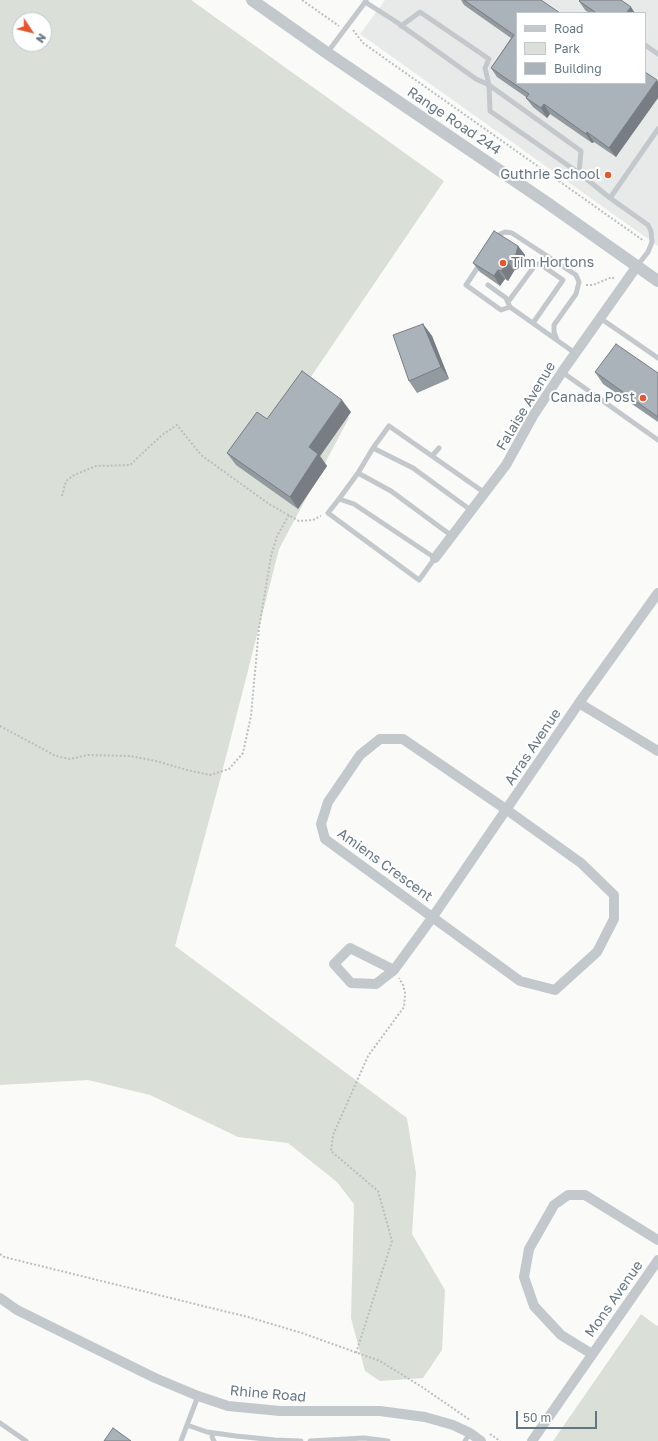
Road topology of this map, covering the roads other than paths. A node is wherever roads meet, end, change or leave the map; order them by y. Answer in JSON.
{"nodes":[{"id":1,"x":252,"y":0,"type":"edge"},
{"id":2,"x":366,"y":1,"type":"edge"},
{"id":3,"x":402,"y":26,"type":"junction"},
{"id":4,"x":646,"y":46,"type":"edge"},
{"id":5,"x":327,"y":53,"type":"junction"},
{"id":6,"x":658,"y":54,"type":"edge"},
{"id":7,"x":489,"y":85,"type":"junction"},
{"id":8,"x":658,"y":128,"type":"edge"},
{"id":9,"x":579,"y":173,"type":"junction"},
{"id":10,"x":610,"y":198,"type":"junction"},
{"id":11,"x":494,"y":242,"type":"edge"},
{"id":12,"x":482,"y":260,"type":"edge"},
{"id":13,"x":637,"y":266,"type":"junction"},
{"id":14,"x":658,"y":281,"type":"edge"},
{"id":15,"x":488,"y":286,"type":"dead end"},
{"id":16,"x":509,"y":305,"type":"junction"},
{"id":17,"x":600,"y":318,"type":"junction"},
{"id":18,"x":533,"y":323,"type":"junction"},
{"id":19,"x":557,"y":340,"type":"junction"},
{"id":20,"x":575,"y":353,"type":"junction"},
{"id":21,"x":658,"y":358,"type":"edge"},
{"id":22,"x":562,"y":372,"type":"junction"},
{"id":23,"x":658,"y":440,"type":"edge"},
{"id":24,"x":373,"y":448,"type":"junction"},
{"id":25,"x":439,"y":448,"type":"dead end"},
{"id":26,"x":432,"y":456,"type":"junction"},
{"id":27,"x":358,"y":473,"type":"junction"},
{"id":28,"x":485,"y":493,"type":"junction"},
{"id":29,"x":339,"y":499,"type":"junction"},
{"id":30,"x":472,"y":511,"type":"junction"},
{"id":31,"x":452,"y":536,"type":"junction"},
{"id":32,"x":436,"y":558,"type":"junction"},
{"id":33,"x":658,"y":593,"type":"edge"},
{"id":34,"x":579,"y":703,"type":"junction"},
{"id":35,"x":658,"y":751,"type":"edge"},
{"id":36,"x":507,"y":810,"type":"junction"},
{"id":37,"x":432,"y":918,"type":"junction"},
{"id":38,"x":394,"y":970,"type":"junction"},
{"id":39,"x":658,"y":1240,"type":"edge"},
{"id":40,"x":658,"y":1260,"type":"edge"},
{"id":41,"x":0,"y":1298,"type":"edge"},
{"id":42,"x":592,"y":1354,"type":"junction"},
{"id":43,"x":198,"y":1396,"type":"junction"},
{"id":44,"x":0,"y":1423,"type":"edge"},
{"id":45,"x":187,"y":1425,"type":"junction"},
{"id":46,"x":213,"y":1433,"type":"junction"},
{"id":47,"x":467,"y":1437,"type":"edge"},
{"id":48,"x":26,"y":1441,"type":"edge"},
{"id":49,"x":181,"y":1441,"type":"edge"},
{"id":50,"x":214,"y":1441,"type":"edge"},
{"id":51,"x":301,"y":1441,"type":"edge"},
{"id":52,"x":310,"y":1441,"type":"edge"},
{"id":53,"x":388,"y":1441,"type":"edge"},
{"id":54,"x":481,"y":1441,"type":"edge"},
{"id":55,"x":532,"y":1441,"type":"edge"}],
"edges":[{"from":1,"to":5,"type":"street","name":"Range Road 244"},
{"from":2,"to":3,"type":"lane"},
{"from":2,"to":5,"type":"lane"},
{"from":3,"to":7,"type":"lane"},
{"from":3,"to":7,"type":"lane"},
{"from":4,"to":6,"type":"lane"},
{"from":5,"to":13,"type":"street","name":"Range Road 244"},
{"from":7,"to":9,"type":"lane"},
{"from":7,"to":9,"type":"lane"},
{"from":8,"to":10,"type":"lane"},
{"from":9,"to":10,"type":"lane"},
{"from":10,"to":13,"type":"lane"},
{"from":11,"to":19,"type":"lane"},
{"from":12,"to":16,"type":"lane"},
{"from":13,"to":14,"type":"street","name":"Range Road 244"},
{"from":13,"to":17,"type":"street","name":"Falaise Avenue"},
{"from":15,"to":16,"type":"lane"},
{"from":16,"to":18,"type":"lane"},
{"from":16,"to":18,"type":"lane"},
{"from":17,"to":20,"type":"street","name":"Falaise Avenue"},
{"from":17,"to":21,"type":"lane"},
{"from":18,"to":19,"type":"lane"},
{"from":19,"to":20,"type":"lane"},
{"from":20,"to":22,"type":"street","name":"Falaise Avenue"},
{"from":22,"to":23,"type":"lane"},
{"from":22,"to":28,"type":"street","name":"Falaise Avenue"},
{"from":24,"to":26,"type":"lane"},
{"from":24,"to":27,"type":"lane"},
{"from":24,"to":30,"type":"lane"},
{"from":25,"to":26,"type":"lane"},
{"from":26,"to":28,"type":"lane"},
{"from":27,"to":29,"type":"lane"},
{"from":27,"to":31,"type":"lane"},
{"from":28,"to":30,"type":"street","name":"Falaise Avenue"},
{"from":29,"to":32,"type":"lane"},
{"from":29,"to":32,"type":"lane"},
{"from":30,"to":31,"type":"street","name":"Falaise Avenue"},
{"from":31,"to":32,"type":"street","name":"Falaise Avenue"},
{"from":33,"to":34,"type":"street","name":"Arras Avenue"},
{"from":34,"to":35,"type":"street"},
{"from":34,"to":36,"type":"street","name":"Arras Avenue"},
{"from":36,"to":37,"type":"street","name":"Arras Avenue"},
{"from":36,"to":37,"type":"street","name":"Amiens Crescent"},
{"from":36,"to":37,"type":"street","name":"Amiens Crescent"},
{"from":37,"to":38,"type":"street","name":"Arras Avenue"},
{"from":38,"to":38,"type":"street","name":"Arras Avenue"},
{"from":39,"to":42,"type":"street"},
{"from":40,"to":42,"type":"street","name":"Mons Avenue"},
{"from":41,"to":43,"type":"street","name":"Rhine Road"},
{"from":42,"to":55,"type":"street","name":"Mons Avenue"},
{"from":43,"to":45,"type":"lane"},
{"from":43,"to":47,"type":"street","name":"Rhine Road"},
{"from":44,"to":48,"type":"lane"},
{"from":45,"to":46,"type":"lane"},
{"from":45,"to":49,"type":"lane"},
{"from":46,"to":50,"type":"lane"},
{"from":46,"to":51,"type":"lane"},
{"from":47,"to":54,"type":"street","name":"Rhine Road"},
{"from":52,"to":53,"type":"lane"}]}
